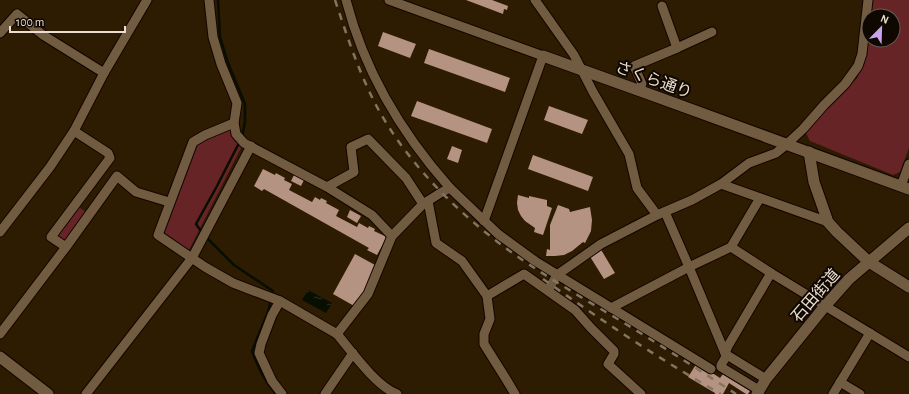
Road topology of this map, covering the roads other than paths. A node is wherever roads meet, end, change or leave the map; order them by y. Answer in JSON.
{"nodes":[{"id":1,"x":147,"y":0,"type":"edge"},
{"id":2,"x":209,"y":0,"type":"edge"},
{"id":3,"x":346,"y":0,"type":"edge"},
{"id":4,"x":389,"y":0,"type":"edge"},
{"id":5,"x":535,"y":0,"type":"edge"},
{"id":6,"x":868,"y":0,"type":"edge"},
{"id":7,"x":662,"y":6,"type":"dead end"},
{"id":8,"x":712,"y":32,"type":"dead end"},
{"id":9,"x":0,"y":33,"type":"edge"},
{"id":10,"x":677,"y":48,"type":"junction"},
{"id":11,"x":543,"y":56,"type":"junction"},
{"id":12,"x":582,"y":70,"type":"junction"},
{"id":13,"x":104,"y":73,"type":"junction"},
{"id":14,"x":638,"y":90,"type":"junction"},
{"id":15,"x":234,"y":123,"type":"junction"},
{"id":16,"x":74,"y":131,"type":"junction"},
{"id":17,"x":787,"y":144,"type":"junction"},
{"id":18,"x":248,"y":145,"type":"junction"},
{"id":19,"x":809,"y":152,"type":"junction"},
{"id":20,"x":909,"y":164,"type":"edge"},
{"id":21,"x":721,"y":184,"type":"junction"},
{"id":22,"x":327,"y":187,"type":"junction"},
{"id":23,"x":905,"y":187,"type":"edge"},
{"id":24,"x":450,"y":188,"type":"junction"},
{"id":25,"x":760,"y":198,"type":"junction"},
{"id":26,"x":169,"y":202,"type":"junction"},
{"id":27,"x":425,"y":202,"type":"junction"},
{"id":28,"x":661,"y":214,"type":"junction"},
{"id":29,"x":484,"y":221,"type":"junction"},
{"id":30,"x":828,"y":222,"type":"junction"},
{"id":31,"x":909,"y":228,"type":"edge"},
{"id":32,"x":0,"y":232,"type":"edge"},
{"id":33,"x":392,"y":236,"type":"junction"},
{"id":34,"x":66,"y":247,"type":"junction"},
{"id":35,"x":731,"y":247,"type":"junction"},
{"id":36,"x":192,"y":258,"type":"junction"},
{"id":37,"x":869,"y":262,"type":"junction"},
{"id":38,"x":689,"y":267,"type":"junction"},
{"id":39,"x":771,"y":273,"type":"junction"},
{"id":40,"x":557,"y":275,"type":"junction"},
{"id":41,"x":909,"y":287,"type":"edge"},
{"id":42,"x":548,"y":290,"type":"junction"},
{"id":43,"x":487,"y":296,"type":"junction"},
{"id":44,"x":274,"y":298,"type":"junction"},
{"id":45,"x":825,"y":306,"type":"junction"},
{"id":46,"x":611,"y":308,"type":"junction"},
{"id":47,"x":0,"y":334,"type":"edge"},
{"id":48,"x":337,"y":334,"type":"junction"},
{"id":49,"x":870,"y":334,"type":"junction"},
{"id":50,"x":353,"y":353,"type":"junction"},
{"id":51,"x":726,"y":354,"type":"junction"},
{"id":52,"x":0,"y":357,"type":"edge"},
{"id":53,"x":909,"y":357,"type":"edge"},
{"id":54,"x":711,"y":369,"type":"dead end"},
{"id":55,"x":766,"y":379,"type":"junction"},
{"id":56,"x":840,"y":382,"type":"junction"},
{"id":57,"x":758,"y":392,"type":"edge"},
{"id":58,"x":393,"y":393,"type":"edge"},
{"id":59,"x":48,"y":394,"type":"edge"},
{"id":60,"x":86,"y":394,"type":"edge"},
{"id":61,"x":282,"y":394,"type":"edge"},
{"id":62,"x":325,"y":394,"type":"edge"},
{"id":63,"x":515,"y":394,"type":"edge"},
{"id":64,"x":641,"y":394,"type":"edge"},
{"id":65,"x":833,"y":394,"type":"edge"},
{"id":66,"x":860,"y":394,"type":"edge"}],
"edges":[{"from":1,"to":13,"type":"street"},
{"from":2,"to":15,"type":"street"},
{"from":3,"to":24,"type":"street"},
{"from":4,"to":11,"type":"street","name":"さくら通り"},
{"from":5,"to":12,"type":"street"},
{"from":6,"to":17,"type":"street"},
{"from":7,"to":10,"type":"street"},
{"from":8,"to":10,"type":"street"},
{"from":9,"to":13,"type":"street"},
{"from":10,"to":14,"type":"street"},
{"from":11,"to":12,"type":"street","name":"さくら通り"},
{"from":11,"to":29,"type":"street"},
{"from":12,"to":14,"type":"street","name":"さくら通り"},
{"from":12,"to":28,"type":"street"},
{"from":13,"to":16,"type":"street"},
{"from":14,"to":17,"type":"street","name":"さくら通り"},
{"from":15,"to":18,"type":"street"},
{"from":15,"to":26,"type":"street"},
{"from":16,"to":32,"type":"street"},
{"from":16,"to":34,"type":"street"},
{"from":17,"to":19,"type":"street","name":"さくら通り"},
{"from":17,"to":21,"type":"street"},
{"from":18,"to":22,"type":"street"},
{"from":18,"to":36,"type":"street"},
{"from":19,"to":23,"type":"street","name":"さくら通り"},
{"from":19,"to":30,"type":"street"},
{"from":20,"to":23,"type":"street"},
{"from":21,"to":25,"type":"street"},
{"from":21,"to":28,"type":"street"},
{"from":22,"to":27,"type":"street"},
{"from":22,"to":33,"type":"street"},
{"from":24,"to":27,"type":"street"},
{"from":24,"to":29,"type":"street"},
{"from":25,"to":30,"type":"street"},
{"from":25,"to":35,"type":"street"},
{"from":26,"to":34,"type":"street"},
{"from":26,"to":36,"type":"street"},
{"from":27,"to":33,"type":"street"},
{"from":27,"to":43,"type":"street"},
{"from":28,"to":38,"type":"street"},
{"from":28,"to":40,"type":"street"},
{"from":29,"to":40,"type":"street"},
{"from":30,"to":37,"type":"street"},
{"from":31,"to":37,"type":"street","name":"石田街道"},
{"from":33,"to":48,"type":"street"},
{"from":34,"to":47,"type":"street"},
{"from":35,"to":38,"type":"street"},
{"from":35,"to":39,"type":"street"},
{"from":36,"to":44,"type":"street"},
{"from":36,"to":60,"type":"street"},
{"from":37,"to":41,"type":"street"},
{"from":37,"to":45,"type":"street","name":"石田街道"},
{"from":38,"to":46,"type":"street"},
{"from":38,"to":51,"type":"street"},
{"from":39,"to":45,"type":"street"},
{"from":39,"to":51,"type":"street"},
{"from":40,"to":42,"type":"street"},
{"from":40,"to":46,"type":"street"},
{"from":42,"to":43,"type":"street"},
{"from":42,"to":64,"type":"street"},
{"from":43,"to":63,"type":"street"},
{"from":44,"to":48,"type":"street"},
{"from":44,"to":61,"type":"street"},
{"from":45,"to":49,"type":"street"},
{"from":45,"to":55,"type":"street","name":"石田街道"},
{"from":46,"to":54,"type":"street"},
{"from":48,"to":50,"type":"street"},
{"from":49,"to":53,"type":"street"},
{"from":49,"to":56,"type":"street"},
{"from":50,"to":58,"type":"street"},
{"from":50,"to":62,"type":"street"},
{"from":51,"to":55,"type":"street"},
{"from":51,"to":57,"type":"street"},
{"from":52,"to":59,"type":"street"},
{"from":55,"to":57,"type":"street","name":"石田街道"},
{"from":56,"to":65,"type":"street"},
{"from":56,"to":66,"type":"street"}]}
